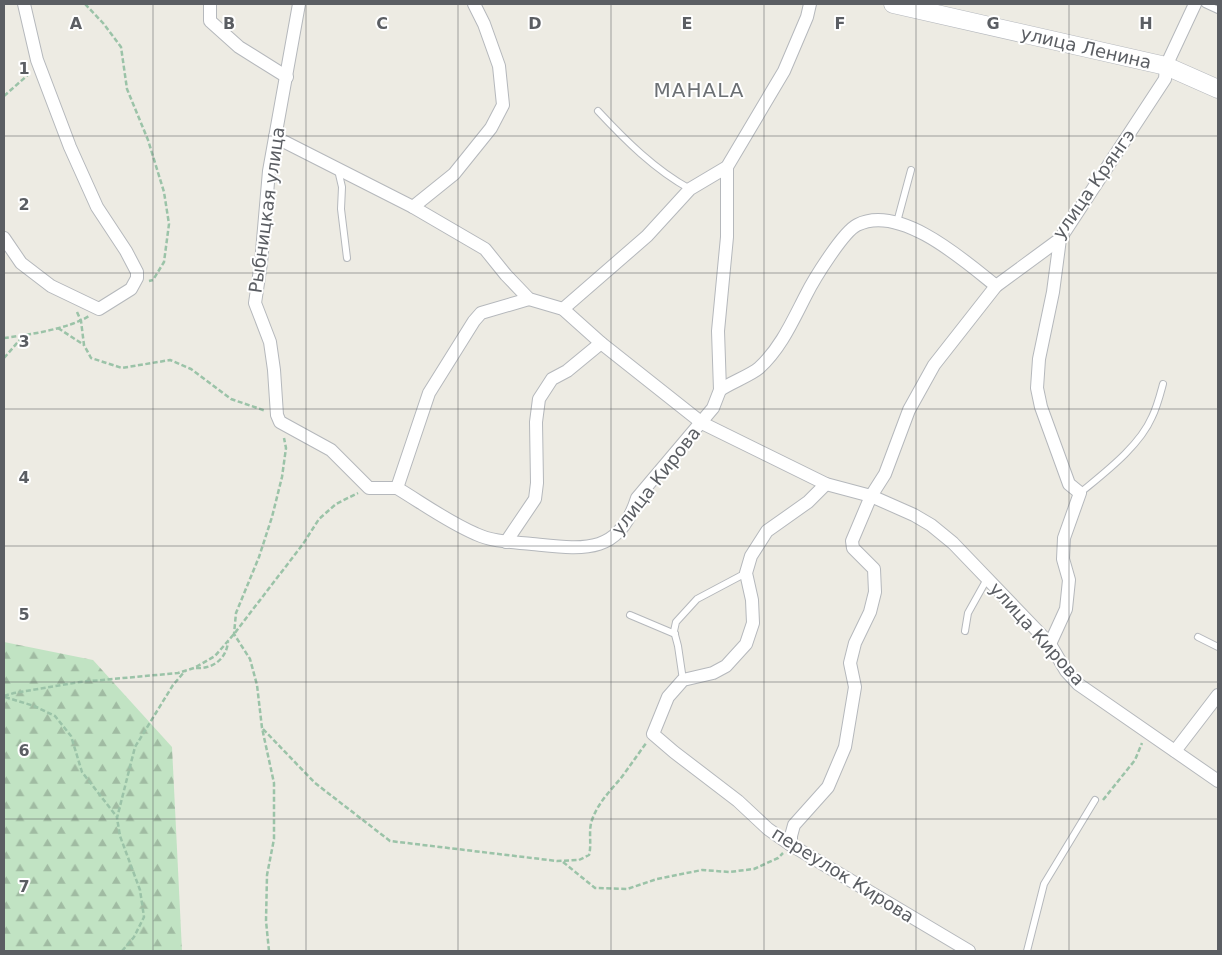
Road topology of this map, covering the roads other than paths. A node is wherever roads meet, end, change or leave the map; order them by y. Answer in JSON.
{"nodes":[{"id":1,"x":24,"y":4,"type":"edge"},
{"id":2,"x":210,"y":4,"type":"edge"},
{"id":3,"x":299,"y":4,"type":"edge"},
{"id":4,"x":474,"y":4,"type":"edge"},
{"id":5,"x":810,"y":4,"type":"edge"},
{"id":6,"x":893,"y":4,"type":"edge"},
{"id":7,"x":1195,"y":4,"type":"edge"},
{"id":8,"x":1205,"y":4,"type":"edge"},
{"id":9,"x":1218,"y":10,"type":"edge"},
{"id":10,"x":1166,"y":66,"type":"junction"},
{"id":11,"x":287,"y":77,"type":"junction"},
{"id":12,"x":1218,"y":89,"type":"edge"},
{"id":13,"x":598,"y":111,"type":"dead end"},
{"id":14,"x":275,"y":137,"type":"junction"},
{"id":15,"x":727,"y":167,"type":"junction"},
{"id":16,"x":338,"y":168,"type":"junction"},
{"id":17,"x":911,"y":170,"type":"dead end"},
{"id":18,"x":690,"y":189,"type":"junction"},
{"id":19,"x":413,"y":206,"type":"junction"},
{"id":20,"x":897,"y":222,"type":"junction"},
{"id":21,"x":4,"y":238,"type":"edge"},
{"id":22,"x":1060,"y":239,"type":"junction"},
{"id":23,"x":347,"y":258,"type":"dead end"},
{"id":24,"x":996,"y":286,"type":"junction"},
{"id":25,"x":529,"y":299,"type":"junction"},
{"id":26,"x":563,"y":309,"type":"junction"},
{"id":27,"x":601,"y":343,"type":"junction"},
{"id":28,"x":1163,"y":384,"type":"dead end"},
{"id":29,"x":720,"y":390,"type":"junction"},
{"id":30,"x":702,"y":423,"type":"junction"},
{"id":31,"x":826,"y":484,"type":"junction"},
{"id":32,"x":397,"y":488,"type":"junction"},
{"id":33,"x":1080,"y":493,"type":"junction"},
{"id":34,"x":871,"y":496,"type":"junction"},
{"id":35,"x":506,"y":542,"type":"junction"},
{"id":36,"x":746,"y":573,"type":"junction"},
{"id":37,"x":987,"y":579,"type":"junction"},
{"id":38,"x":630,"y":615,"type":"dead end"},
{"id":39,"x":965,"y":631,"type":"dead end"},
{"id":40,"x":674,"y":634,"type":"junction"},
{"id":41,"x":1198,"y":637,"type":"dead end"},
{"id":42,"x":1050,"y":644,"type":"junction"},
{"id":43,"x":1218,"y":647,"type":"edge"},
{"id":44,"x":683,"y":680,"type":"junction"},
{"id":45,"x":1218,"y":695,"type":"edge"},
{"id":46,"x":1175,"y":751,"type":"junction"},
{"id":47,"x":1218,"y":781,"type":"edge"},
{"id":48,"x":1093,"y":803,"type":"road end"},
{"id":49,"x":791,"y":845,"type":"junction"},
{"id":50,"x":969,"y":951,"type":"edge"},
{"id":51,"x":1027,"y":951,"type":"edge"}],
"edges":[{"from":1,"to":21,"type":"street"},
{"from":2,"to":11,"type":"street"},
{"from":3,"to":11,"type":"street","name":"Рыбницкая улица"},
{"from":4,"to":19,"type":"street"},
{"from":5,"to":15,"type":"street"},
{"from":6,"to":10,"type":"street","name":"улица Ленина"},
{"from":7,"to":10,"type":"street","name":"улица Крянгэ"},
{"from":8,"to":9,"type":"lane"},
{"from":10,"to":12,"type":"street","name":"улица Ленина"},
{"from":10,"to":22,"type":"street","name":"улица Крянгэ"},
{"from":11,"to":14,"type":"street","name":"Рыбницкая улица"},
{"from":13,"to":18,"type":"lane"},
{"from":14,"to":16,"type":"street"},
{"from":14,"to":32,"type":"street","name":"Рыбницкая улица"},
{"from":15,"to":18,"type":"street"},
{"from":15,"to":29,"type":"street"},
{"from":16,"to":19,"type":"street"},
{"from":16,"to":23,"type":"lane"},
{"from":17,"to":20,"type":"lane"},
{"from":18,"to":26,"type":"street"},
{"from":19,"to":25,"type":"street"},
{"from":20,"to":24,"type":"street"},
{"from":20,"to":29,"type":"street"},
{"from":22,"to":24,"type":"street","name":"улица Крянгэ"},
{"from":22,"to":33,"type":"street"},
{"from":24,"to":34,"type":"street","name":"улица Крянгэ"},
{"from":25,"to":26,"type":"street"},
{"from":25,"to":32,"type":"street"},
{"from":26,"to":27,"type":"street"},
{"from":27,"to":30,"type":"street"},
{"from":27,"to":35,"type":"street"},
{"from":28,"to":33,"type":"lane"},
{"from":29,"to":30,"type":"street"},
{"from":30,"to":31,"type":"street","name":"улица Кирова"},
{"from":30,"to":35,"type":"street","name":"улица Кирова"},
{"from":31,"to":34,"type":"street","name":"улица Кирова"},
{"from":31,"to":36,"type":"street"},
{"from":32,"to":35,"type":"street","name":"улица Кирова"},
{"from":33,"to":42,"type":"street"},
{"from":34,"to":37,"type":"street","name":"улица Кирова"},
{"from":34,"to":49,"type":"street","name":"улица Крянгэ"},
{"from":36,"to":40,"type":"lane"},
{"from":36,"to":44,"type":"street"},
{"from":37,"to":39,"type":"lane"},
{"from":37,"to":42,"type":"street","name":"улица Кирова"},
{"from":38,"to":40,"type":"lane"},
{"from":40,"to":44,"type":"lane"},
{"from":41,"to":43,"type":"lane"},
{"from":42,"to":46,"type":"street","name":"улица Кирова"},
{"from":44,"to":49,"type":"street","name":"переулок Кирова"},
{"from":45,"to":46,"type":"street"},
{"from":46,"to":47,"type":"street","name":"улица Кирова"},
{"from":48,"to":51,"type":"lane"},
{"from":49,"to":50,"type":"street","name":"переулок Кирова"}]}
